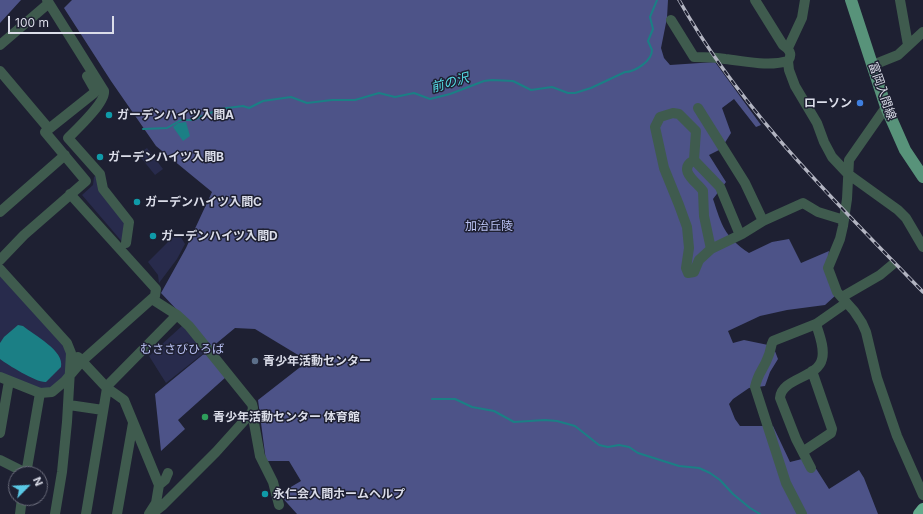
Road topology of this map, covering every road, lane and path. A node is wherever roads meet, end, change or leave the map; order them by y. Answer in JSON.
{"nodes":[{"id":1,"x":756,"y":0,"type":"edge"},
{"id":2,"x":805,"y":0,"type":"edge"},
{"id":3,"x":851,"y":0,"type":"edge"},
{"id":4,"x":900,"y":0,"type":"edge"},
{"id":5,"x":48,"y":2,"type":"edge"},
{"id":6,"x":671,"y":20,"type":"dead end"},
{"id":7,"x":923,"y":32,"type":"edge"},
{"id":8,"x":0,"y":45,"type":"edge"},
{"id":9,"x":908,"y":45,"type":"junction"},
{"id":10,"x":788,"y":48,"type":"junction"},
{"id":11,"x":788,"y":61,"type":"junction"},
{"id":12,"x":79,"y":63,"type":"dead end"},
{"id":13,"x":873,"y":66,"type":"junction"},
{"id":14,"x":0,"y":71,"type":"edge"},
{"id":15,"x":886,"y":107,"type":"junction"},
{"id":16,"x":698,"y":108,"type":"dead end"},
{"id":17,"x":706,"y":122,"type":"junction"},
{"id":18,"x":49,"y":129,"type":"junction"},
{"id":19,"x":696,"y":130,"type":"junction"},
{"id":20,"x":65,"y":155,"type":"junction"},
{"id":21,"x":694,"y":160,"type":"junction"},
{"id":22,"x":848,"y":174,"type":"junction"},
{"id":23,"x":923,"y":177,"type":"edge"},
{"id":24,"x":70,"y":194,"type":"junction"},
{"id":25,"x":0,"y":212,"type":"edge"},
{"id":26,"x":844,"y":220,"type":"junction"},
{"id":27,"x":763,"y":221,"type":"junction"},
{"id":28,"x":740,"y":235,"type":"junction"},
{"id":29,"x":126,"y":243,"type":"dead end"},
{"id":30,"x":923,"y":247,"type":"edge"},
{"id":31,"x":711,"y":249,"type":"junction"},
{"id":32,"x":0,"y":260,"type":"edge"},
{"id":33,"x":892,"y":265,"type":"dead end"},
{"id":34,"x":0,"y":269,"type":"edge"},
{"id":35,"x":152,"y":299,"type":"junction"},
{"id":36,"x":844,"y":300,"type":"junction"},
{"id":37,"x":177,"y":315,"type":"junction"},
{"id":38,"x":816,"y":324,"type":"junction"},
{"id":39,"x":67,"y":343,"type":"junction"},
{"id":40,"x":82,"y":361,"type":"junction"},
{"id":41,"x":812,"y":371,"type":"junction"},
{"id":42,"x":71,"y":373,"type":"junction"},
{"id":43,"x":4,"y":379,"type":"edge"},
{"id":44,"x":107,"y":388,"type":"junction"},
{"id":45,"x":40,"y":393,"type":"junction"},
{"id":46,"x":69,"y":405,"type":"junction"},
{"id":47,"x":103,"y":410,"type":"junction"},
{"id":48,"x":252,"y":412,"type":"junction"},
{"id":49,"x":133,"y":423,"type":"junction"},
{"id":50,"x":0,"y":433,"type":"edge"},
{"id":51,"x":804,"y":451,"type":"junction"},
{"id":52,"x":0,"y":460,"type":"edge"},
{"id":53,"x":12,"y":466,"type":"edge"},
{"id":54,"x":27,"y":466,"type":"edge"},
{"id":55,"x":811,"y":468,"type":"dead end"},
{"id":56,"x":168,"y":473,"type":"dead end"},
{"id":57,"x":159,"y":485,"type":"junction"},
{"id":58,"x":923,"y":495,"type":"edge"},
{"id":59,"x":279,"y":505,"type":"dead end"},
{"id":60,"x":923,"y":509,"type":"edge"},
{"id":61,"x":55,"y":514,"type":"edge"},
{"id":62,"x":86,"y":514,"type":"edge"},
{"id":63,"x":117,"y":514,"type":"edge"},
{"id":64,"x":150,"y":514,"type":"edge"},
{"id":65,"x":802,"y":514,"type":"edge"},
{"id":66,"x":919,"y":514,"type":"edge"}],
"edges":[{"from":1,"to":10,"type":"street"},
{"from":2,"to":10,"type":"street"},
{"from":3,"to":13,"type":"main road","name":"富岡入間線"},
{"from":4,"to":9,"type":"street"},
{"from":5,"to":8,"type":"street"},
{"from":5,"to":29,"type":"street"},
{"from":6,"to":11,"type":"street"},
{"from":7,"to":9,"type":"street"},
{"from":9,"to":13,"type":"street"},
{"from":10,"to":11,"type":"street"},
{"from":11,"to":22,"type":"street"},
{"from":12,"to":18,"type":"street"},
{"from":13,"to":15,"type":"main road","name":"富岡入間線"},
{"from":14,"to":18,"type":"street"},
{"from":15,"to":22,"type":"street"},
{"from":15,"to":23,"type":"main road","name":"富岡入間線"},
{"from":16,"to":17,"type":"street"},
{"from":17,"to":19,"type":"street"},
{"from":17,"to":27,"type":"street"},
{"from":18,"to":20,"type":"street"},
{"from":19,"to":21,"type":"street"},
{"from":19,"to":31,"type":"street"},
{"from":20,"to":24,"type":"street"},
{"from":20,"to":25,"type":"street"},
{"from":21,"to":28,"type":"street"},
{"from":21,"to":31,"type":"street"},
{"from":22,"to":26,"type":"street"},
{"from":22,"to":30,"type":"street"},
{"from":24,"to":32,"type":"street"},
{"from":24,"to":35,"type":"street"},
{"from":26,"to":27,"type":"street"},
{"from":26,"to":36,"type":"street"},
{"from":27,"to":28,"type":"street"},
{"from":28,"to":31,"type":"street"},
{"from":33,"to":36,"type":"street"},
{"from":34,"to":39,"type":"street"},
{"from":35,"to":37,"type":"street"},
{"from":35,"to":40,"type":"street"},
{"from":36,"to":38,"type":"street"},
{"from":36,"to":58,"type":"street"},
{"from":37,"to":44,"type":"street"},
{"from":37,"to":48,"type":"street"},
{"from":38,"to":41,"type":"street"},
{"from":38,"to":65,"type":"street"},
{"from":39,"to":40,"type":"street"},
{"from":39,"to":42,"type":"street"},
{"from":40,"to":42,"type":"street"},
{"from":40,"to":44,"type":"street"},
{"from":41,"to":51,"type":"street"},
{"from":41,"to":51,"type":"street"},
{"from":42,"to":45,"type":"street"},
{"from":42,"to":46,"type":"street"},
{"from":43,"to":45,"type":"street"},
{"from":43,"to":50,"type":"street"},
{"from":44,"to":47,"type":"street"},
{"from":44,"to":49,"type":"street"},
{"from":45,"to":54,"type":"street"},
{"from":46,"to":47,"type":"street"},
{"from":46,"to":61,"type":"street"},
{"from":47,"to":62,"type":"street"},
{"from":48,"to":59,"type":"street"},
{"from":48,"to":64,"type":"street"},
{"from":49,"to":57,"type":"street"},
{"from":49,"to":63,"type":"street"},
{"from":51,"to":55,"type":"street"},
{"from":52,"to":53,"type":"street"},
{"from":56,"to":57,"type":"street"},
{"from":57,"to":64,"type":"street"},
{"from":60,"to":66,"type":"highway"}]}
